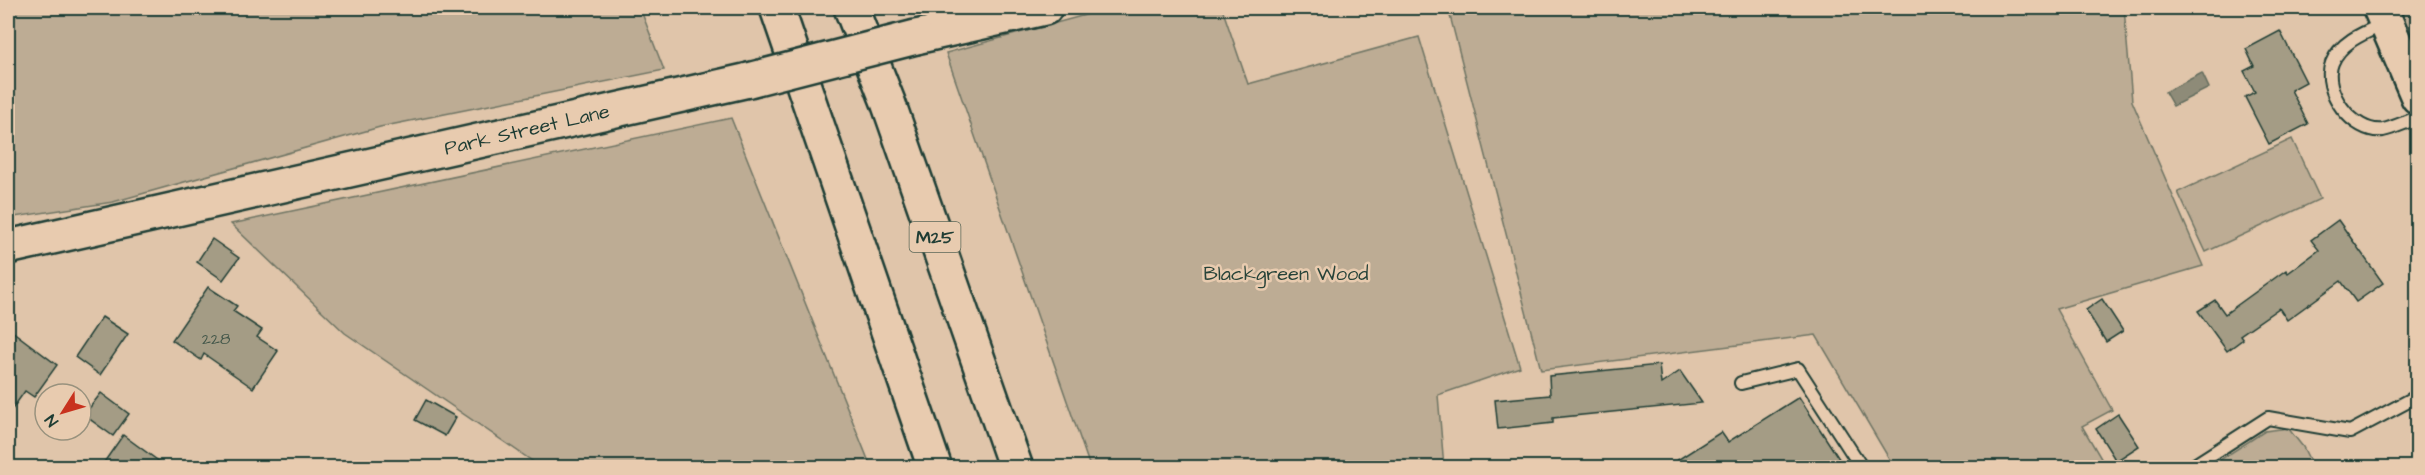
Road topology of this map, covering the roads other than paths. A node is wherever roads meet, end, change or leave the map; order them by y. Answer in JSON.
{"nodes":[{"id":1,"x":777,"y":8,"type":"edge"},
{"id":2,"x":851,"y":8,"type":"edge"},
{"id":3,"x":1045,"y":8,"type":"edge"},
{"id":4,"x":2383,"y":15,"type":"edge"},
{"id":5,"x":2418,"y":97,"type":"edge"},
{"id":6,"x":2418,"y":118,"type":"edge"},
{"id":7,"x":8,"y":247,"type":"edge"},
{"id":8,"x":1741,"y":383,"type":"dead end"},
{"id":9,"x":2418,"y":396,"type":"edge"},
{"id":10,"x":935,"y":468,"type":"edge"},
{"id":11,"x":1016,"y":468,"type":"edge"},
{"id":12,"x":1862,"y":468,"type":"edge"},
{"id":13,"x":2190,"y":468,"type":"edge"}],
"edges":[{"from":1,"to":10,"type":"main road"},
{"from":2,"to":11,"type":"main road","number":"M25"},
{"from":3,"to":7,"type":"main road","name":"Park Street Lane","bridge":true},
{"from":4,"to":5,"type":"main road"},
{"from":4,"to":6,"type":"lane"},
{"from":8,"to":12,"type":"lane"},
{"from":9,"to":13,"type":"lane"}]}
